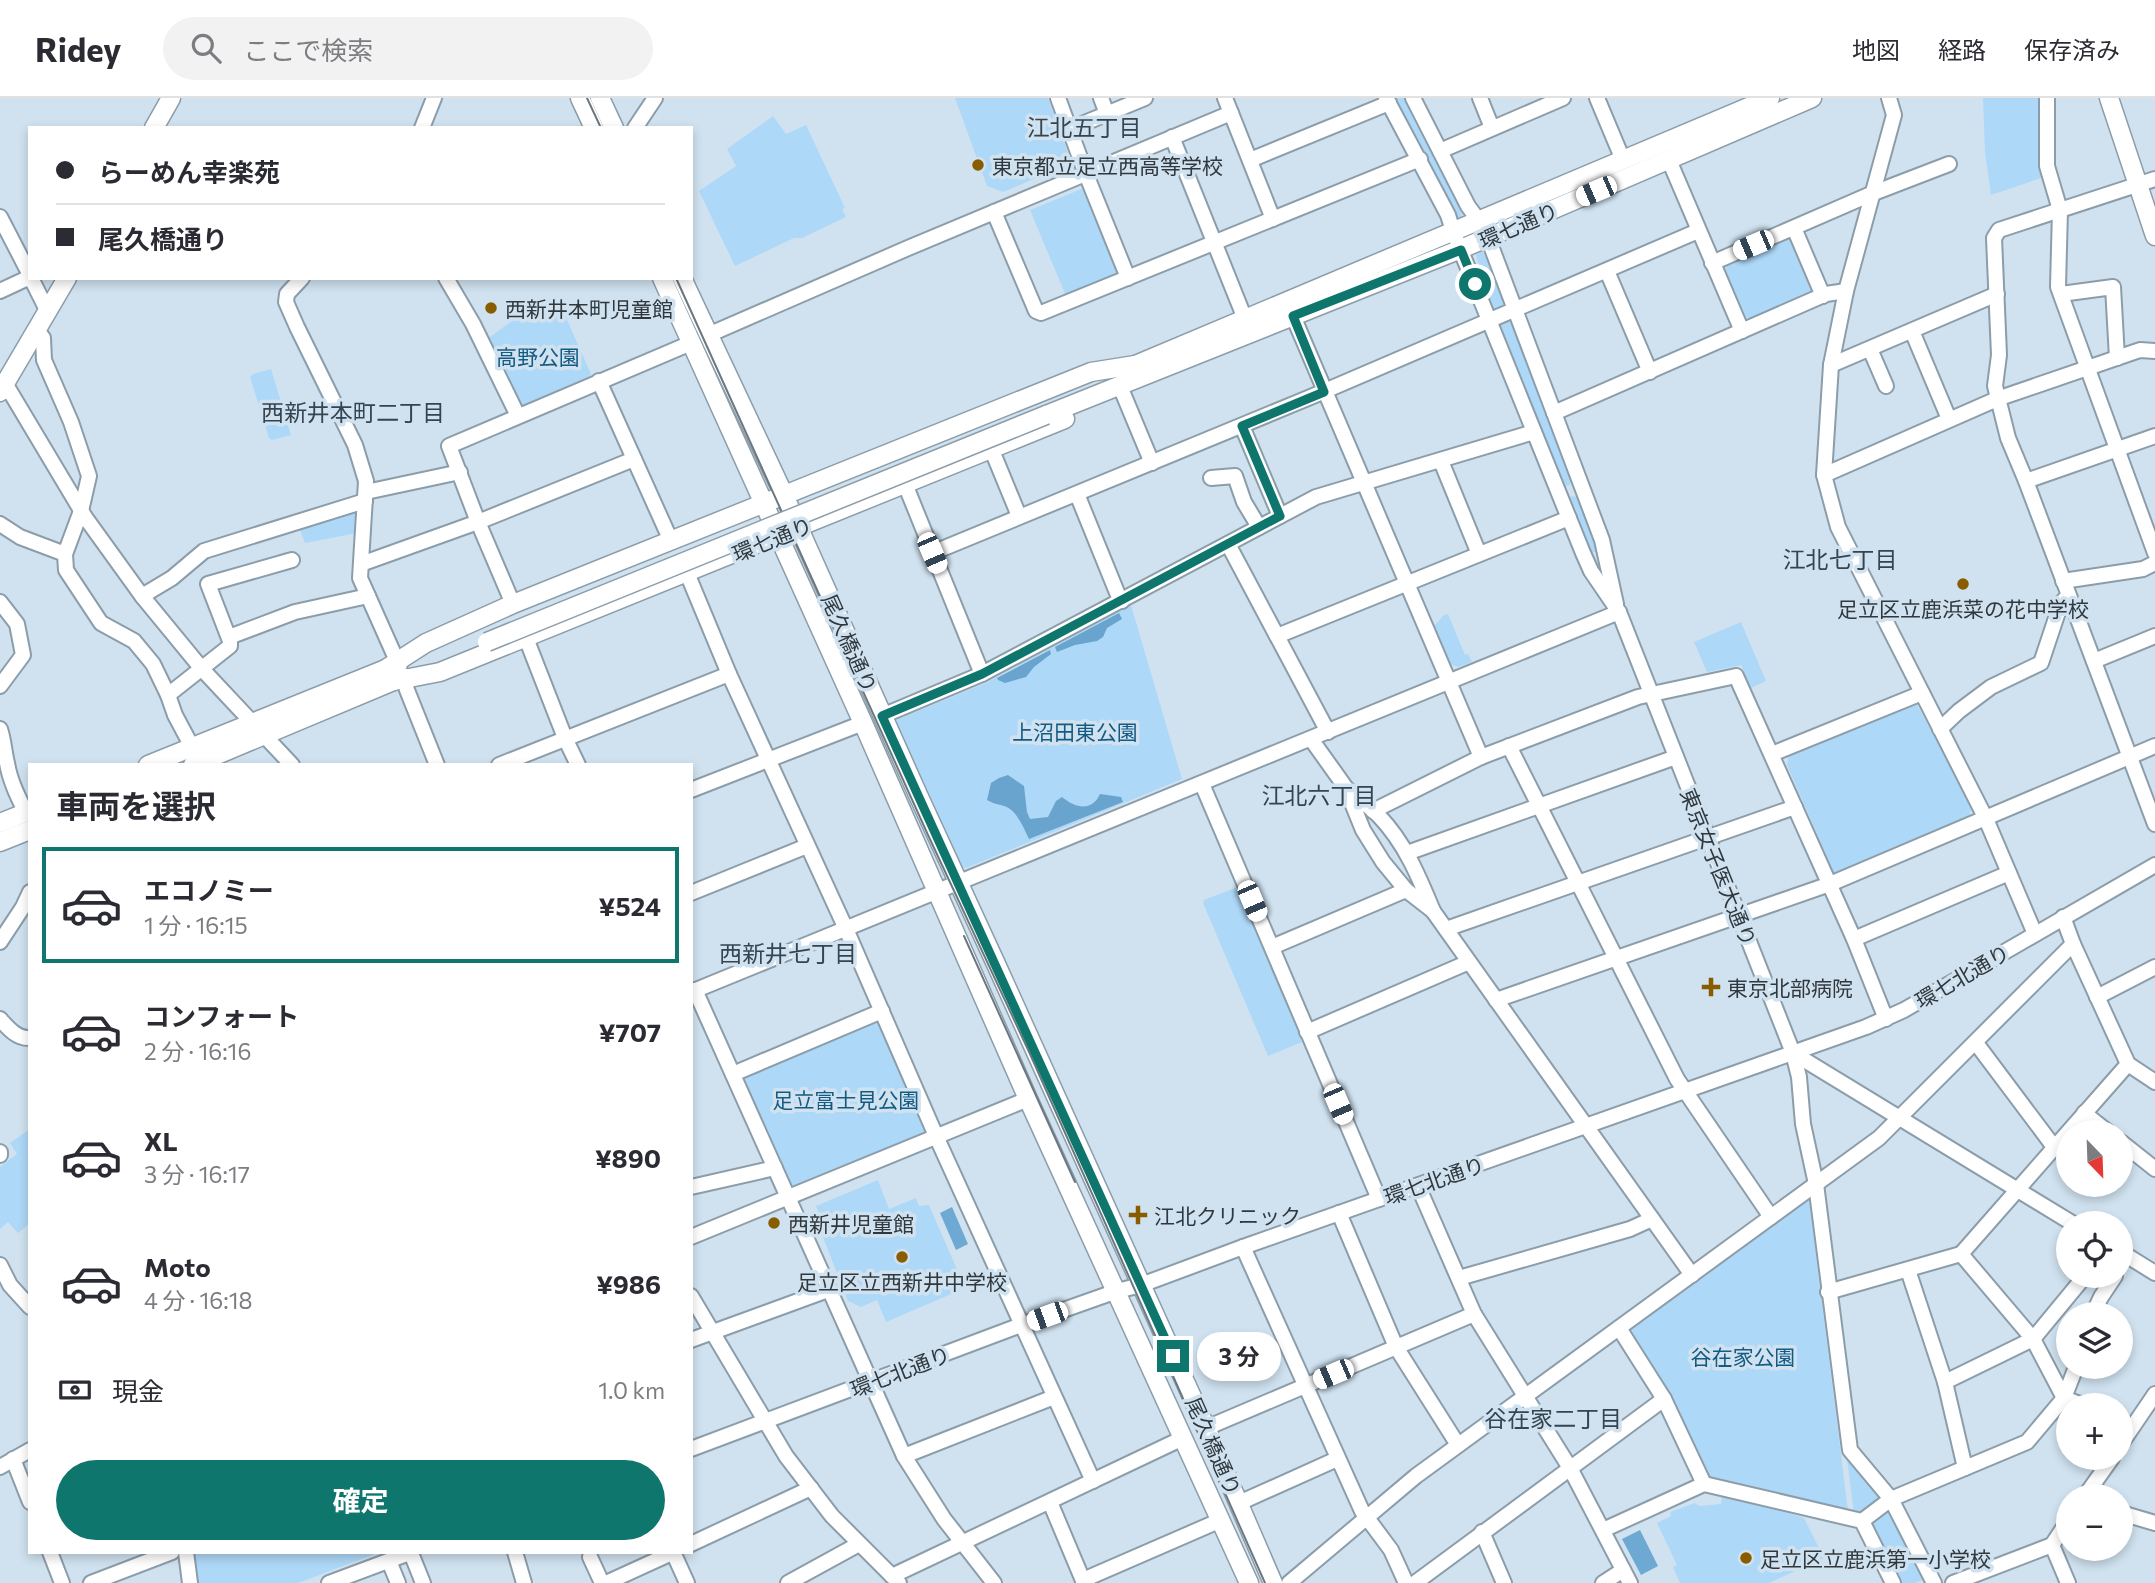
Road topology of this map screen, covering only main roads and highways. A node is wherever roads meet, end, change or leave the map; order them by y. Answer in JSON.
{"nodes":[{"id":1,"x":172,"y":98,"type":"edge"},
{"id":2,"x":580,"y":98,"type":"edge"},
{"id":3,"x":600,"y":98,"type":"edge"},
{"id":4,"x":1770,"y":98,"type":"edge"},
{"id":5,"x":1812,"y":98,"type":"edge"},
{"id":6,"x":2109,"y":98,"type":"edge"},
{"id":7,"x":154,"y":126,"type":"edge"},
{"id":8,"x":593,"y":126,"type":"edge"},
{"id":9,"x":613,"y":126,"type":"edge"},
{"id":10,"x":2155,"y":236,"type":"edge"},
{"id":11,"x":66,"y":280,"type":"edge"},
{"id":12,"x":663,"y":280,"type":"edge"},
{"id":13,"x":683,"y":280,"type":"edge"},
{"id":14,"x":1139,"y":371,"type":"junction"},
{"id":15,"x":3,"y":388,"type":"edge"},
{"id":16,"x":784,"y":495,"type":"junction"},
{"id":17,"x":763,"y":504,"type":"junction"},
{"id":18,"x":798,"y":528,"type":"junction"},
{"id":19,"x":778,"y":537,"type":"junction"},
{"id":20,"x":396,"y":672,"type":"junction"},
{"id":21,"x":195,"y":760,"type":"edge"},
{"id":22,"x":167,"y":763,"type":"edge"},
{"id":23,"x":28,"y":818,"type":"edge"},
{"id":24,"x":0,"y":823,"type":"edge"},
{"id":25,"x":0,"y":842,"type":"edge"},
{"id":26,"x":1249,"y":1583,"type":"edge"},
{"id":27,"x":1273,"y":1583,"type":"edge"}],
"edges":[{"from":1,"to":7,"type":"main road"},
{"from":2,"to":8,"type":"main road"},
{"from":3,"to":9,"type":"main road"},
{"from":4,"to":14,"type":"main road","name":"環七通り"},
{"from":5,"to":14,"type":"main road","name":"環七通り"},
{"from":6,"to":10,"type":"main road"},
{"from":11,"to":15,"type":"main road"},
{"from":12,"to":17,"type":"main road","name":"尾久橋通り"},
{"from":13,"to":16,"type":"main road","name":"尾久橋通り"},
{"from":14,"to":16,"type":"main road","name":"環七通り"},
{"from":14,"to":18,"type":"main road","name":"環七通り"},
{"from":14,"to":20,"type":"main road","name":"環七通り"},
{"from":16,"to":17,"type":"main road","name":"環七通り"},
{"from":16,"to":18,"type":"main road","name":"尾久橋通り"},
{"from":17,"to":19,"type":"main road","name":"尾久橋通り"},
{"from":17,"to":20,"type":"main road","name":"環七通り"},
{"from":18,"to":19,"type":"main road","name":"環七通り"},
{"from":18,"to":27,"type":"main road","name":"尾久橋通り"},
{"from":19,"to":20,"type":"main road","name":"環七通り"},
{"from":19,"to":26,"type":"main road","name":"尾久橋通り"},
{"from":20,"to":21,"type":"main road","name":"環七通り"},
{"from":21,"to":22,"type":"main road","name":"環七通り"},
{"from":23,"to":24,"type":"main road"},
{"from":23,"to":25,"type":"main road"}]}
